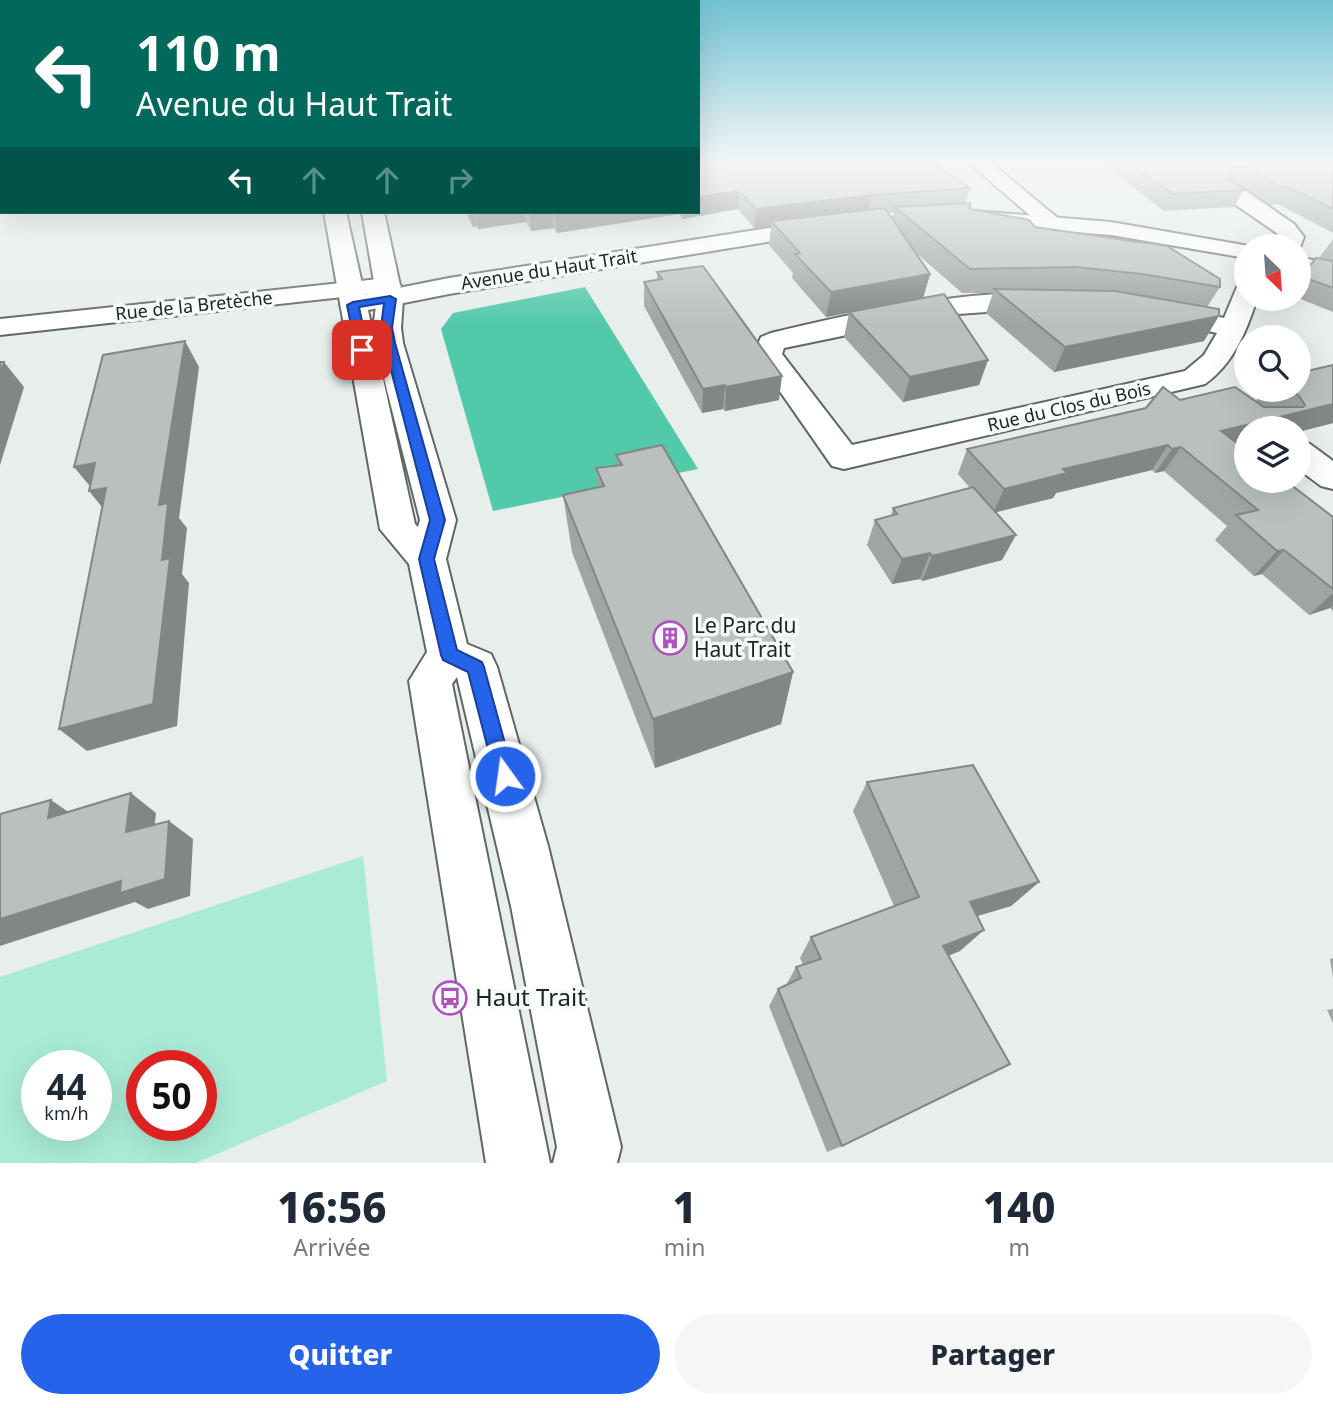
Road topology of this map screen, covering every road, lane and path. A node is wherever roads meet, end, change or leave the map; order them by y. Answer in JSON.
{"nodes":[{"id":1,"x":336,"y":216,"type":"edge"},
{"id":2,"x":374,"y":216,"type":"edge"},
{"id":3,"x":1044,"y":216,"type":"edge"},
{"id":4,"x":1268,"y":216,"type":"edge"},
{"id":5,"x":958,"y":217,"type":"edge"},
{"id":6,"x":1049,"y":220,"type":"junction"},
{"id":7,"x":847,"y":224,"type":"edge"},
{"id":8,"x":1290,"y":234,"type":"edge"},
{"id":9,"x":1234,"y":249,"type":"edge"},
{"id":10,"x":1311,"y":267,"type":"edge"},
{"id":11,"x":1333,"y":272,"type":"edge"},
{"id":12,"x":389,"y":293,"type":"junction"},
{"id":13,"x":351,"y":298,"type":"junction"},
{"id":14,"x":1074,"y":301,"type":"edge"},
{"id":15,"x":1140,"y":309,"type":"edge"},
{"id":16,"x":1239,"y":312,"type":"edge"},
{"id":17,"x":0,"y":327,"type":"edge"},
{"id":18,"x":1233,"y":328,"type":"junction"},
{"id":19,"x":1195,"y":378,"type":"junction"},
{"id":20,"x":1220,"y":395,"type":"edge"},
{"id":21,"x":1311,"y":462,"type":"edge"},
{"id":22,"x":1333,"y":478,"type":"edge"},
{"id":23,"x":426,"y":559,"type":"junction"},
{"id":24,"x":449,"y":655,"type":"junction"},
{"id":25,"x":518,"y":1163,"type":"edge"},
{"id":26,"x":585,"y":1163,"type":"edge"}],
"edges":[{"from":1,"to":13,"type":"street"},
{"from":2,"to":12,"type":"street"},
{"from":3,"to":6,"type":"street"},
{"from":4,"to":8,"type":"street"},
{"from":5,"to":6,"type":"street"},
{"from":6,"to":9,"type":"street"},
{"from":7,"to":12,"type":"street","name":"Avenue du Haut Trait"},
{"from":10,"to":11,"type":"street"},
{"from":12,"to":13,"type":"street","name":"Rue de la Bretèche"},
{"from":12,"to":23,"type":"street"},
{"from":13,"to":17,"type":"street","name":"Rue de la Bretèche"},
{"from":13,"to":23,"type":"street"},
{"from":14,"to":19,"type":"street","name":"Rue du Clos du Bois"},
{"from":15,"to":18,"type":"street"},
{"from":16,"to":18,"type":"street"},
{"from":18,"to":19,"type":"street"},
{"from":19,"to":20,"type":"street"},
{"from":21,"to":22,"type":"street"},
{"from":23,"to":24,"type":"street"},
{"from":24,"to":25,"type":"street"},
{"from":24,"to":26,"type":"street"}]}
